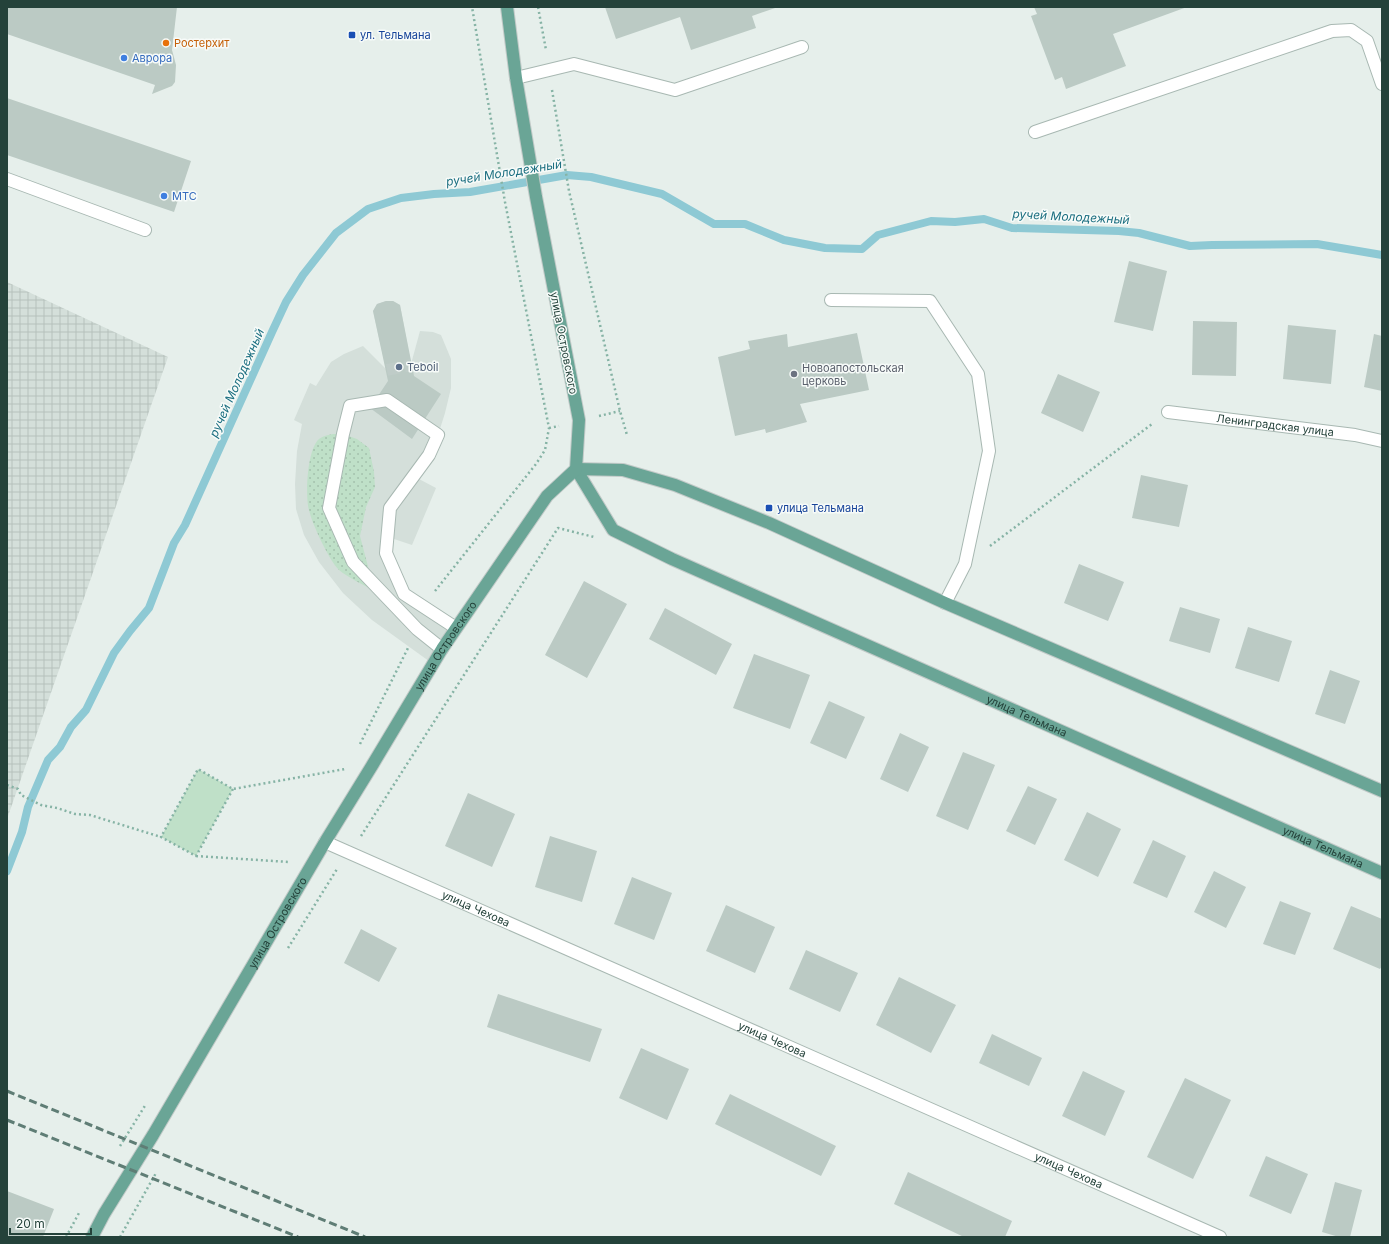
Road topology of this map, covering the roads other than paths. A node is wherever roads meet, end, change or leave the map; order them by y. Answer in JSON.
{"nodes":[{"id":1,"x":508,"y":7,"type":"edge"},
{"id":2,"x":802,"y":47,"type":"dead end"},
{"id":3,"x":516,"y":78,"type":"junction"},
{"id":4,"x":1382,"y":84,"type":"edge"},
{"id":5,"x":1035,"y":132,"type":"dead end"},
{"id":6,"x":7,"y":179,"type":"edge"},
{"id":7,"x":145,"y":230,"type":"dead end"},
{"id":8,"x":831,"y":300,"type":"dead end"},
{"id":9,"x":1168,"y":412,"type":"road end"},
{"id":10,"x":1382,"y":441,"type":"edge"},
{"id":11,"x":576,"y":469,"type":"junction"},
{"id":12,"x":945,"y":603,"type":"junction"},
{"id":13,"x":456,"y":628,"type":"junction"},
{"id":14,"x":442,"y":649,"type":"junction"},
{"id":15,"x":1382,"y":791,"type":"edge"},
{"id":16,"x":325,"y":842,"type":"junction"},
{"id":17,"x":1382,"y":873,"type":"edge"},
{"id":18,"x":92,"y":1237,"type":"edge"},
{"id":19,"x":1220,"y":1237,"type":"edge"}],
"edges":[{"from":1,"to":3,"type":"main road","name":"улица Островского"},
{"from":2,"to":3,"type":"street"},
{"from":3,"to":11,"type":"main road","name":"улица Островского"},
{"from":4,"to":5,"type":"street"},
{"from":6,"to":7,"type":"street"},
{"from":8,"to":12,"type":"street"},
{"from":9,"to":10,"type":"street","name":"Ленинградская улица"},
{"from":11,"to":12,"type":"main road"},
{"from":11,"to":13,"type":"main road","name":"улица Островского"},
{"from":11,"to":17,"type":"main road","name":"улица Тельмана"},
{"from":12,"to":15,"type":"main road"},
{"from":13,"to":14,"type":"main road","name":"улица Островского"},
{"from":13,"to":14,"type":"street"},
{"from":14,"to":16,"type":"main road","name":"улица Островского"},
{"from":16,"to":18,"type":"main road","name":"улица Островского"},
{"from":16,"to":19,"type":"street","name":"улица Чехова"}]}
